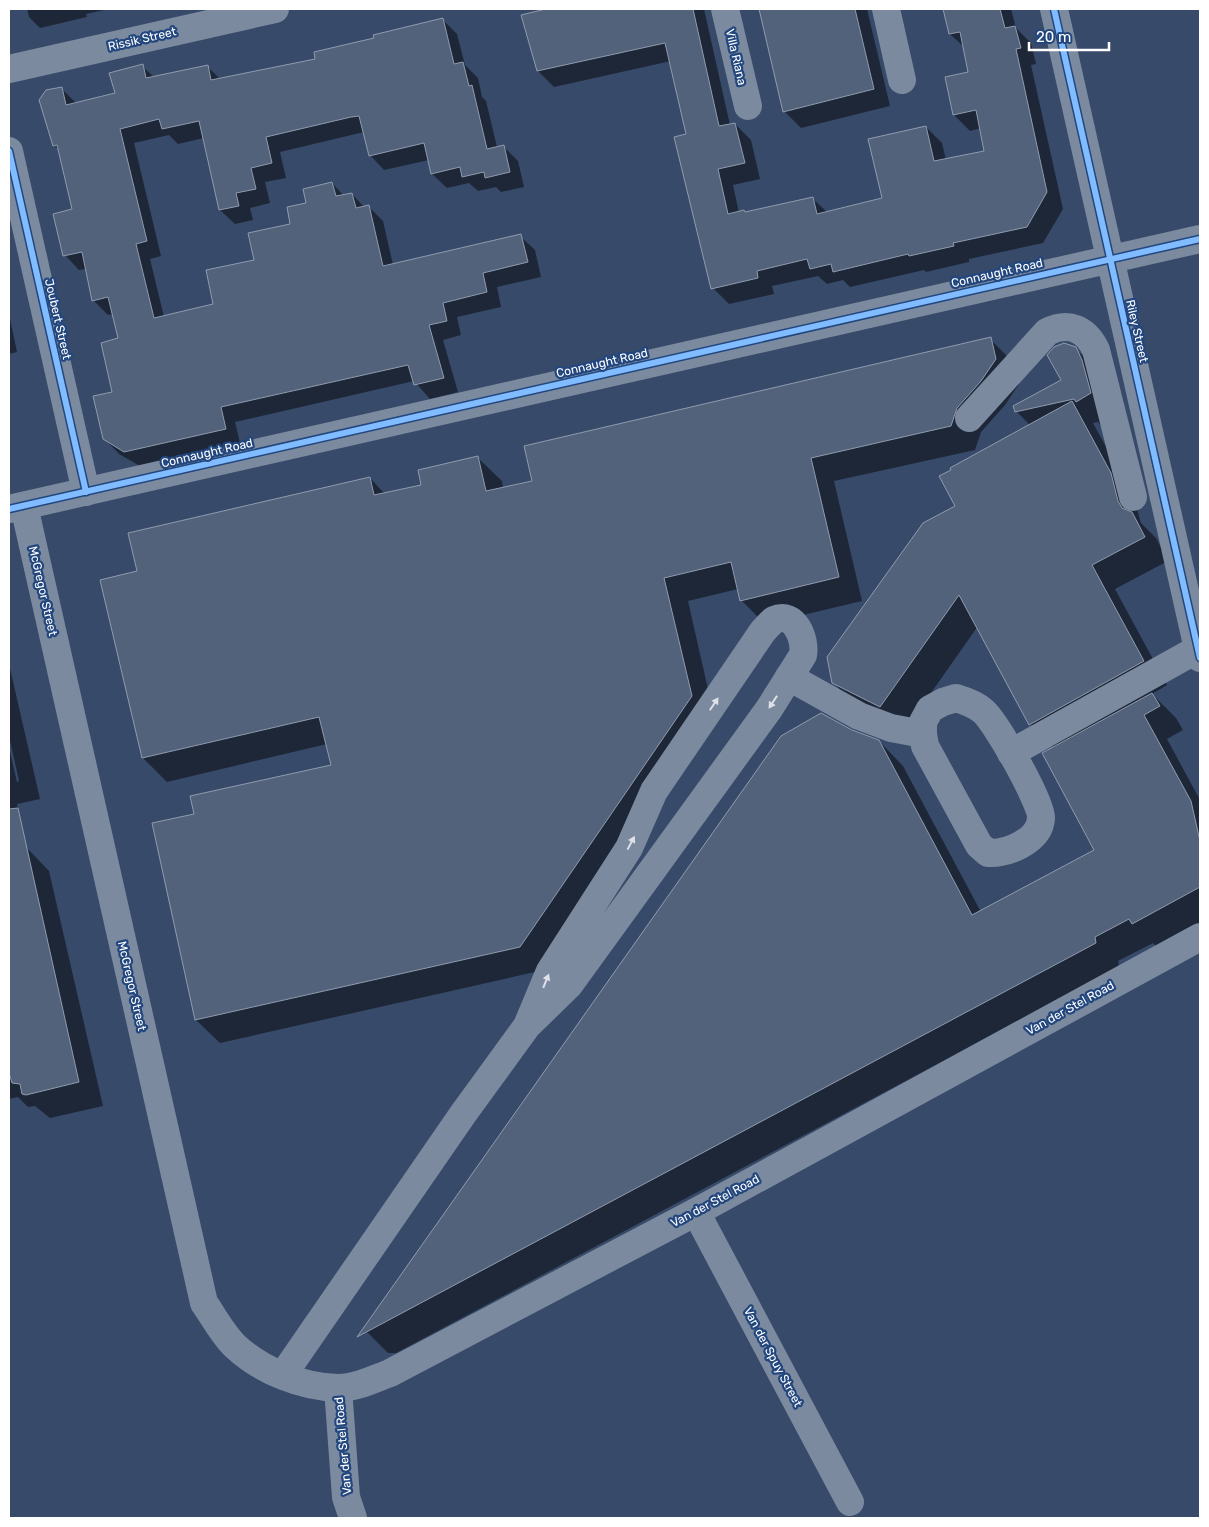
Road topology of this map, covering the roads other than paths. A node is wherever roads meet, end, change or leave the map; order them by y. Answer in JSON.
{"nodes":[{"id":1,"x":725,"y":9,"type":"edge"},
{"id":2,"x":886,"y":9,"type":"edge"},
{"id":3,"x":1054,"y":9,"type":"edge"},
{"id":4,"x":267,"y":10,"type":"edge"},
{"id":5,"x":9,"y":69,"type":"edge"},
{"id":6,"x":902,"y":80,"type":"dead end"},
{"id":7,"x":748,"y":106,"type":"dead end"},
{"id":8,"x":9,"y":151,"type":"edge"},
{"id":9,"x":1200,"y":239,"type":"edge"},
{"id":10,"x":1109,"y":259,"type":"junction"},
{"id":11,"x":969,"y":418,"type":"dead end"},
{"id":12,"x":1151,"y":442,"type":"junction"},
{"id":13,"x":1121,"y":448,"type":"junction"},
{"id":14,"x":86,"y":492,"type":"junction"},
{"id":15,"x":1133,"y":497,"type":"dead end"},
{"id":16,"x":16,"y":508,"type":"edge"},
{"id":17,"x":1199,"y":653,"type":"edge"},
{"id":18,"x":789,"y":677,"type":"junction"},
{"id":19,"x":923,"y":734,"type":"junction"},
{"id":20,"x":1011,"y":753,"type":"junction"},
{"id":21,"x":1200,"y":937,"type":"edge"},
{"id":22,"x":527,"y":1026,"type":"junction"},
{"id":23,"x":696,"y":1212,"type":"junction"},
{"id":24,"x":282,"y":1376,"type":"junction"},
{"id":25,"x":338,"y":1388,"type":"junction"},
{"id":26,"x":850,"y":1502,"type":"dead end"},
{"id":27,"x":352,"y":1518,"type":"edge"}],
"edges":[{"from":1,"to":7,"type":"street","name":"Villa Riana"},
{"from":2,"to":6,"type":"street"},
{"from":3,"to":10,"type":"street","name":"Riley Street"},
{"from":4,"to":5,"type":"street","name":"Rissik Street"},
{"from":8,"to":14,"type":"street","name":"Joubert Street"},
{"from":9,"to":10,"type":"street","name":"Connaught Road"},
{"from":10,"to":12,"type":"street","name":"Riley Street"},
{"from":10,"to":14,"type":"street","name":"Connaught Road"},
{"from":11,"to":13,"type":"street"},
{"from":12,"to":13,"type":"street"},
{"from":12,"to":17,"type":"street","name":"Riley Street"},
{"from":13,"to":15,"type":"street"},
{"from":14,"to":16,"type":"street","name":"Connaught Road"},
{"from":16,"to":24,"type":"street","name":"McGregor Street"},
{"from":17,"to":20,"type":"street"},
{"from":18,"to":19,"type":"street"},
{"from":18,"to":22,"type":"street","one_way":true},
{"from":22,"to":18,"type":"street","one_way":true},
{"from":19,"to":20,"type":"street"},
{"from":19,"to":20,"type":"street"},
{"from":21,"to":23,"type":"street","name":"Van der Stel Road"},
{"from":22,"to":24,"type":"street"},
{"from":23,"to":25,"type":"street","name":"Van der Stel Road"},
{"from":23,"to":26,"type":"street","name":"Van der Spuy Street"},
{"from":24,"to":25,"type":"street","name":"McGregor Street"},
{"from":25,"to":27,"type":"street","name":"Van der Stel Road"}]}
